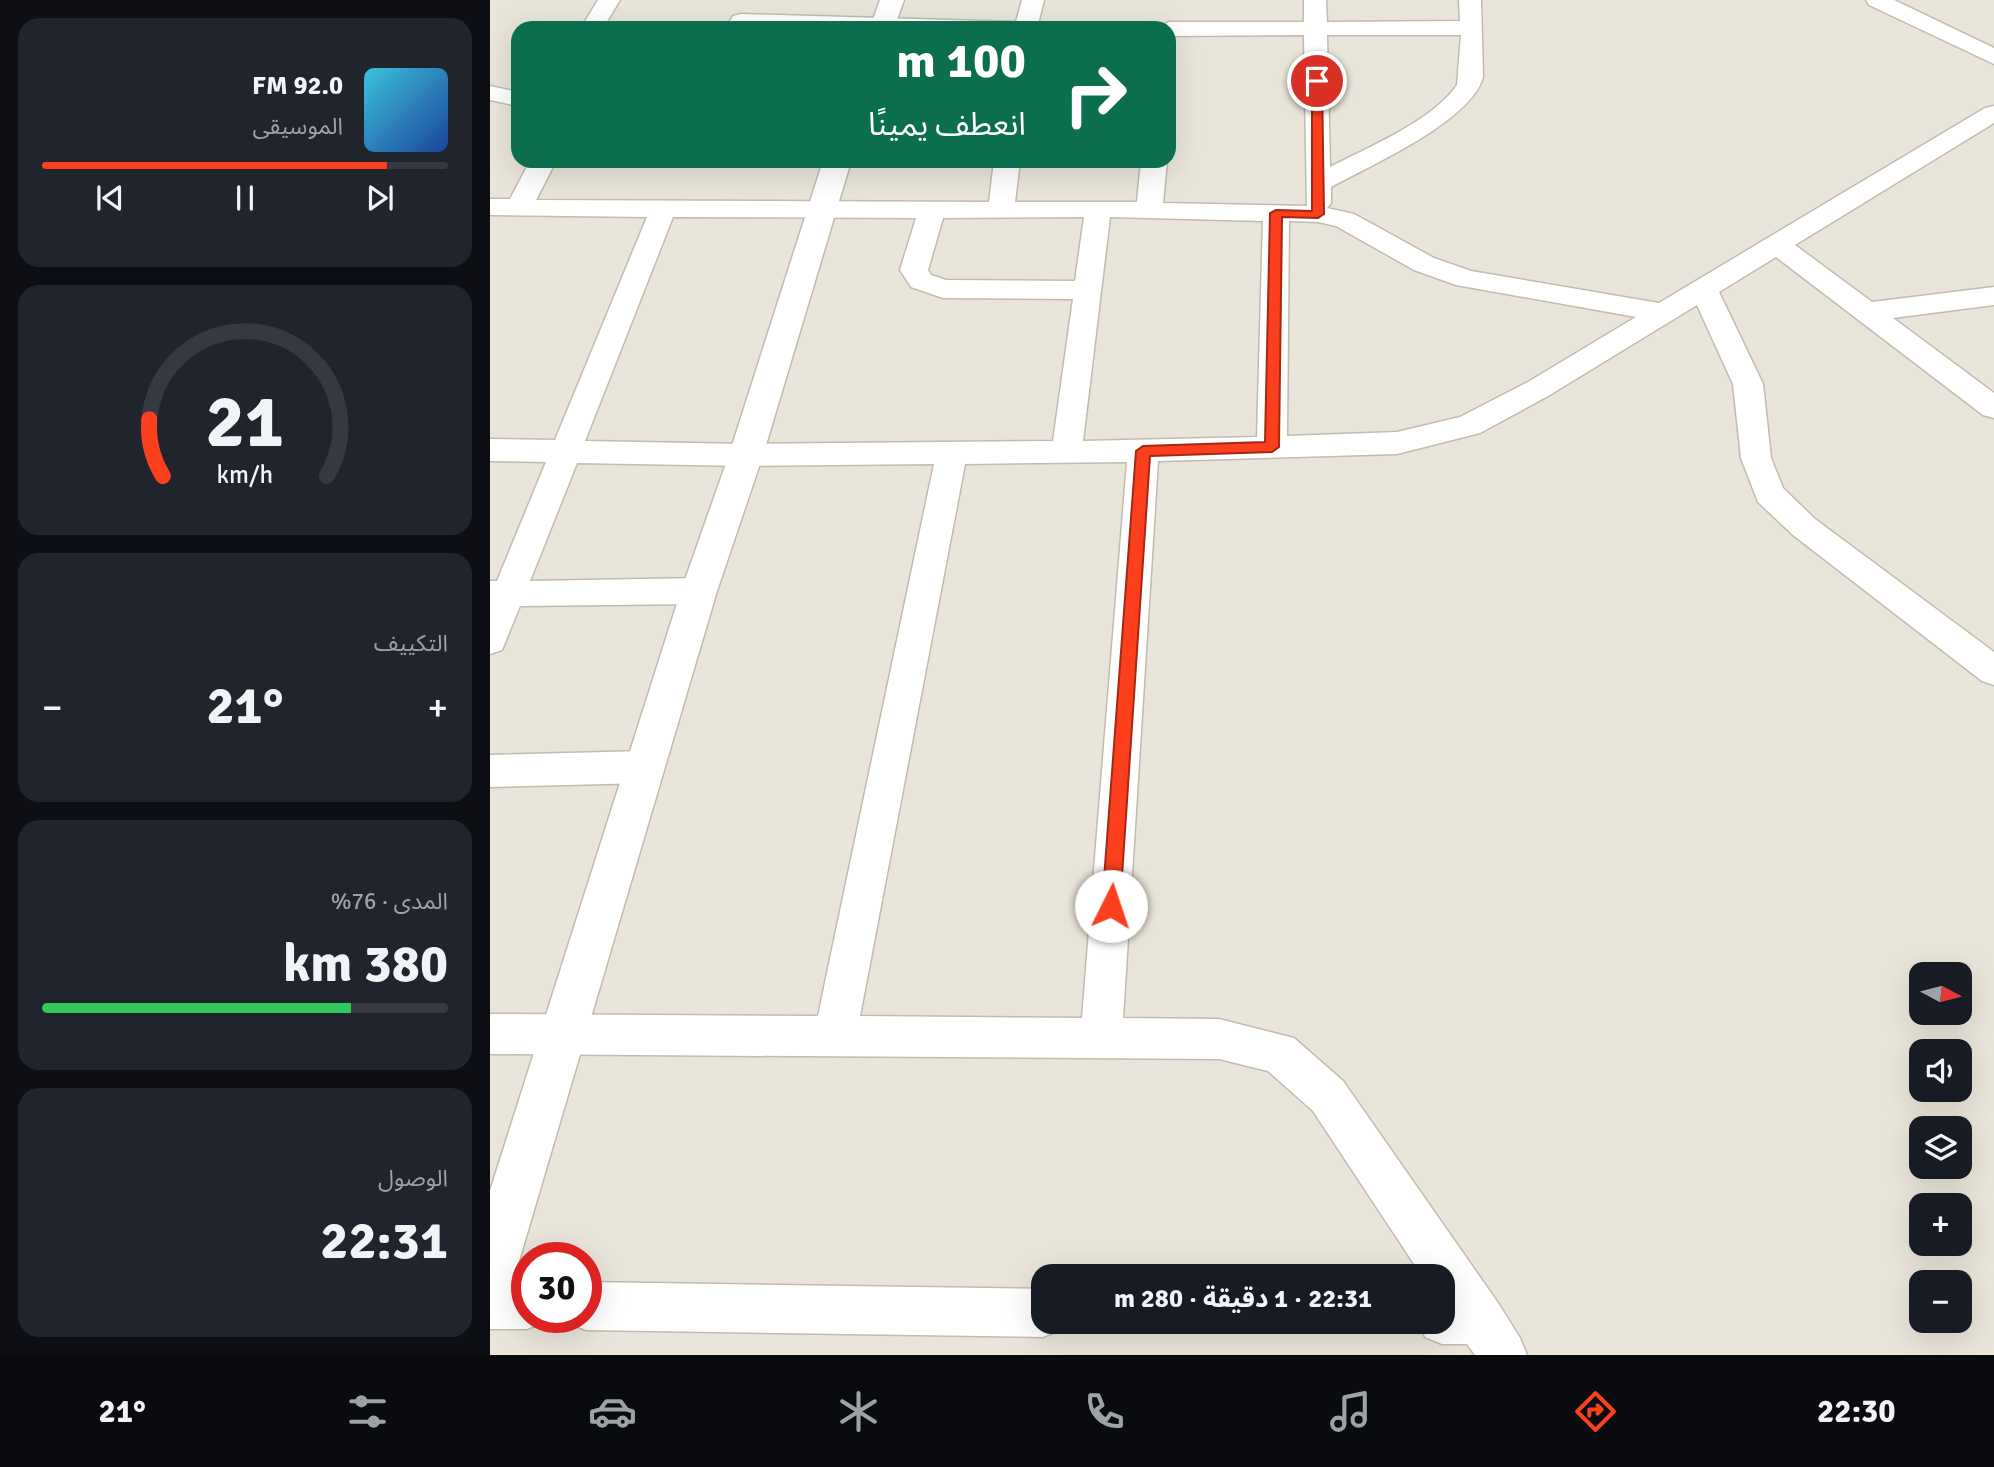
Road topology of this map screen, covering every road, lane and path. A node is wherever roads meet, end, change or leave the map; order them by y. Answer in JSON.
{"nodes":[{"id":1,"x":609,"y":0,"type":"edge"},
{"id":2,"x":750,"y":0,"type":"edge"},
{"id":3,"x":892,"y":0,"type":"edge"},
{"id":4,"x":1032,"y":0,"type":"edge"},
{"id":5,"x":1315,"y":0,"type":"edge"},
{"id":6,"x":1471,"y":0,"type":"edge"},
{"id":7,"x":1877,"y":0,"type":"edge"},
{"id":8,"x":596,"y":21,"type":"edge"},
{"id":9,"x":741,"y":21,"type":"edge"},
{"id":10,"x":884,"y":21,"type":"edge"},
{"id":11,"x":1028,"y":21,"type":"edge"},
{"id":12,"x":1176,"y":22,"type":"edge"},
{"id":13,"x":1472,"y":28,"type":"junction"},
{"id":14,"x":1317,"y":30,"type":"junction"},
{"id":15,"x":1994,"y":57,"type":"edge"},
{"id":16,"x":490,"y":93,"type":"edge"},
{"id":17,"x":511,"y":98,"type":"edge"},
{"id":18,"x":1994,"y":113,"type":"edge"},
{"id":19,"x":539,"y":168,"type":"edge"},
{"id":20,"x":835,"y":168,"type":"edge"},
{"id":21,"x":1006,"y":168,"type":"edge"},
{"id":22,"x":1153,"y":168,"type":"edge"},
{"id":23,"x":1318,"y":183,"type":"junction"},
{"id":24,"x":490,"y":207,"type":"edge"},
{"id":25,"x":519,"y":207,"type":"junction"},
{"id":26,"x":663,"y":209,"type":"junction"},
{"id":27,"x":1001,"y":209,"type":"junction"},
{"id":28,"x":1098,"y":209,"type":"junction"},
{"id":29,"x":1149,"y":209,"type":"junction"},
{"id":30,"x":932,"y":210,"type":"junction"},
{"id":31,"x":821,"y":211,"type":"junction"},
{"id":32,"x":1276,"y":213,"type":"junction"},
{"id":33,"x":1318,"y":214,"type":"junction"},
{"id":34,"x":1776,"y":244,"type":"junction"},
{"id":35,"x":1704,"y":289,"type":"junction"},
{"id":36,"x":1088,"y":290,"type":"junction"},
{"id":37,"x":1994,"y":296,"type":"edge"},
{"id":38,"x":1866,"y":312,"type":"junction"},
{"id":39,"x":1663,"y":313,"type":"junction"},
{"id":40,"x":1994,"y":408,"type":"edge"},
{"id":41,"x":1272,"y":447,"type":"junction"},
{"id":42,"x":490,"y":450,"type":"edge"},
{"id":43,"x":1067,"y":450,"type":"junction"},
{"id":44,"x":952,"y":451,"type":"junction"},
{"id":45,"x":1143,"y":451,"type":"junction"},
{"id":46,"x":567,"y":452,"type":"junction"},
{"id":47,"x":746,"y":455,"type":"junction"},
{"id":48,"x":699,"y":591,"type":"junction"},
{"id":49,"x":499,"y":594,"type":"edge"},
{"id":50,"x":490,"y":640,"type":"edge"},
{"id":51,"x":1994,"y":671,"type":"edge"},
{"id":52,"x":645,"y":767,"type":"junction"},
{"id":53,"x":490,"y":771,"type":"edge"},
{"id":54,"x":490,"y":1034,"type":"edge"},
{"id":55,"x":561,"y":1034,"type":"junction"},
{"id":56,"x":835,"y":1035,"type":"junction"},
{"id":57,"x":1101,"y":1040,"type":"junction"},
{"id":58,"x":490,"y":1271,"type":"edge"},
{"id":59,"x":490,"y":1305,"type":"edge"},
{"id":60,"x":511,"y":1305,"type":"edge"},
{"id":61,"x":602,"y":1306,"type":"edge"},
{"id":62,"x":1031,"y":1313,"type":"edge"},
{"id":63,"x":1475,"y":1332,"type":"edge"}],
"edges":[{"from":1,"to":8,"type":"street"},
{"from":2,"to":9,"type":"street"},
{"from":3,"to":10,"type":"street"},
{"from":4,"to":11,"type":"street"},
{"from":5,"to":14,"type":"street"},
{"from":6,"to":13,"type":"street"},
{"from":7,"to":15,"type":"street"},
{"from":12,"to":14,"type":"street"},
{"from":13,"to":14,"type":"street"},
{"from":13,"to":23,"type":"street"},
{"from":14,"to":23,"type":"street"},
{"from":16,"to":17,"type":"street"},
{"from":18,"to":34,"type":"street"},
{"from":19,"to":25,"type":"street"},
{"from":20,"to":31,"type":"street"},
{"from":21,"to":27,"type":"street"},
{"from":22,"to":29,"type":"street"},
{"from":23,"to":33,"type":"street"},
{"from":24,"to":25,"type":"street"},
{"from":25,"to":26,"type":"street"},
{"from":26,"to":31,"type":"street"},
{"from":26,"to":46,"type":"street"},
{"from":27,"to":28,"type":"street"},
{"from":27,"to":30,"type":"street"},
{"from":28,"to":29,"type":"street"},
{"from":28,"to":36,"type":"street"},
{"from":29,"to":32,"type":"street"},
{"from":30,"to":31,"type":"street"},
{"from":30,"to":36,"type":"street"},
{"from":31,"to":47,"type":"street"},
{"from":32,"to":33,"type":"street"},
{"from":32,"to":41,"type":"street"},
{"from":33,"to":39,"type":"street"},
{"from":34,"to":35,"type":"street"},
{"from":34,"to":38,"type":"street"},
{"from":35,"to":39,"type":"street"},
{"from":35,"to":51,"type":"street"},
{"from":36,"to":43,"type":"street"},
{"from":37,"to":38,"type":"street"},
{"from":38,"to":40,"type":"street"},
{"from":39,"to":41,"type":"street"},
{"from":41,"to":45,"type":"street"},
{"from":42,"to":46,"type":"street"},
{"from":43,"to":44,"type":"street"},
{"from":43,"to":45,"type":"street"},
{"from":44,"to":47,"type":"street"},
{"from":44,"to":56,"type":"street"},
{"from":45,"to":57,"type":"street"},
{"from":46,"to":47,"type":"street"},
{"from":46,"to":49,"type":"street"},
{"from":47,"to":48,"type":"street"},
{"from":48,"to":49,"type":"street"},
{"from":48,"to":52,"type":"street"},
{"from":49,"to":50,"type":"street"},
{"from":52,"to":53,"type":"street"},
{"from":52,"to":55,"type":"street"},
{"from":54,"to":55,"type":"street"},
{"from":55,"to":56,"type":"street"},
{"from":55,"to":58,"type":"street"},
{"from":56,"to":57,"type":"street"},
{"from":57,"to":63,"type":"street"},
{"from":59,"to":60,"type":"street"},
{"from":61,"to":62,"type":"street"}]}
